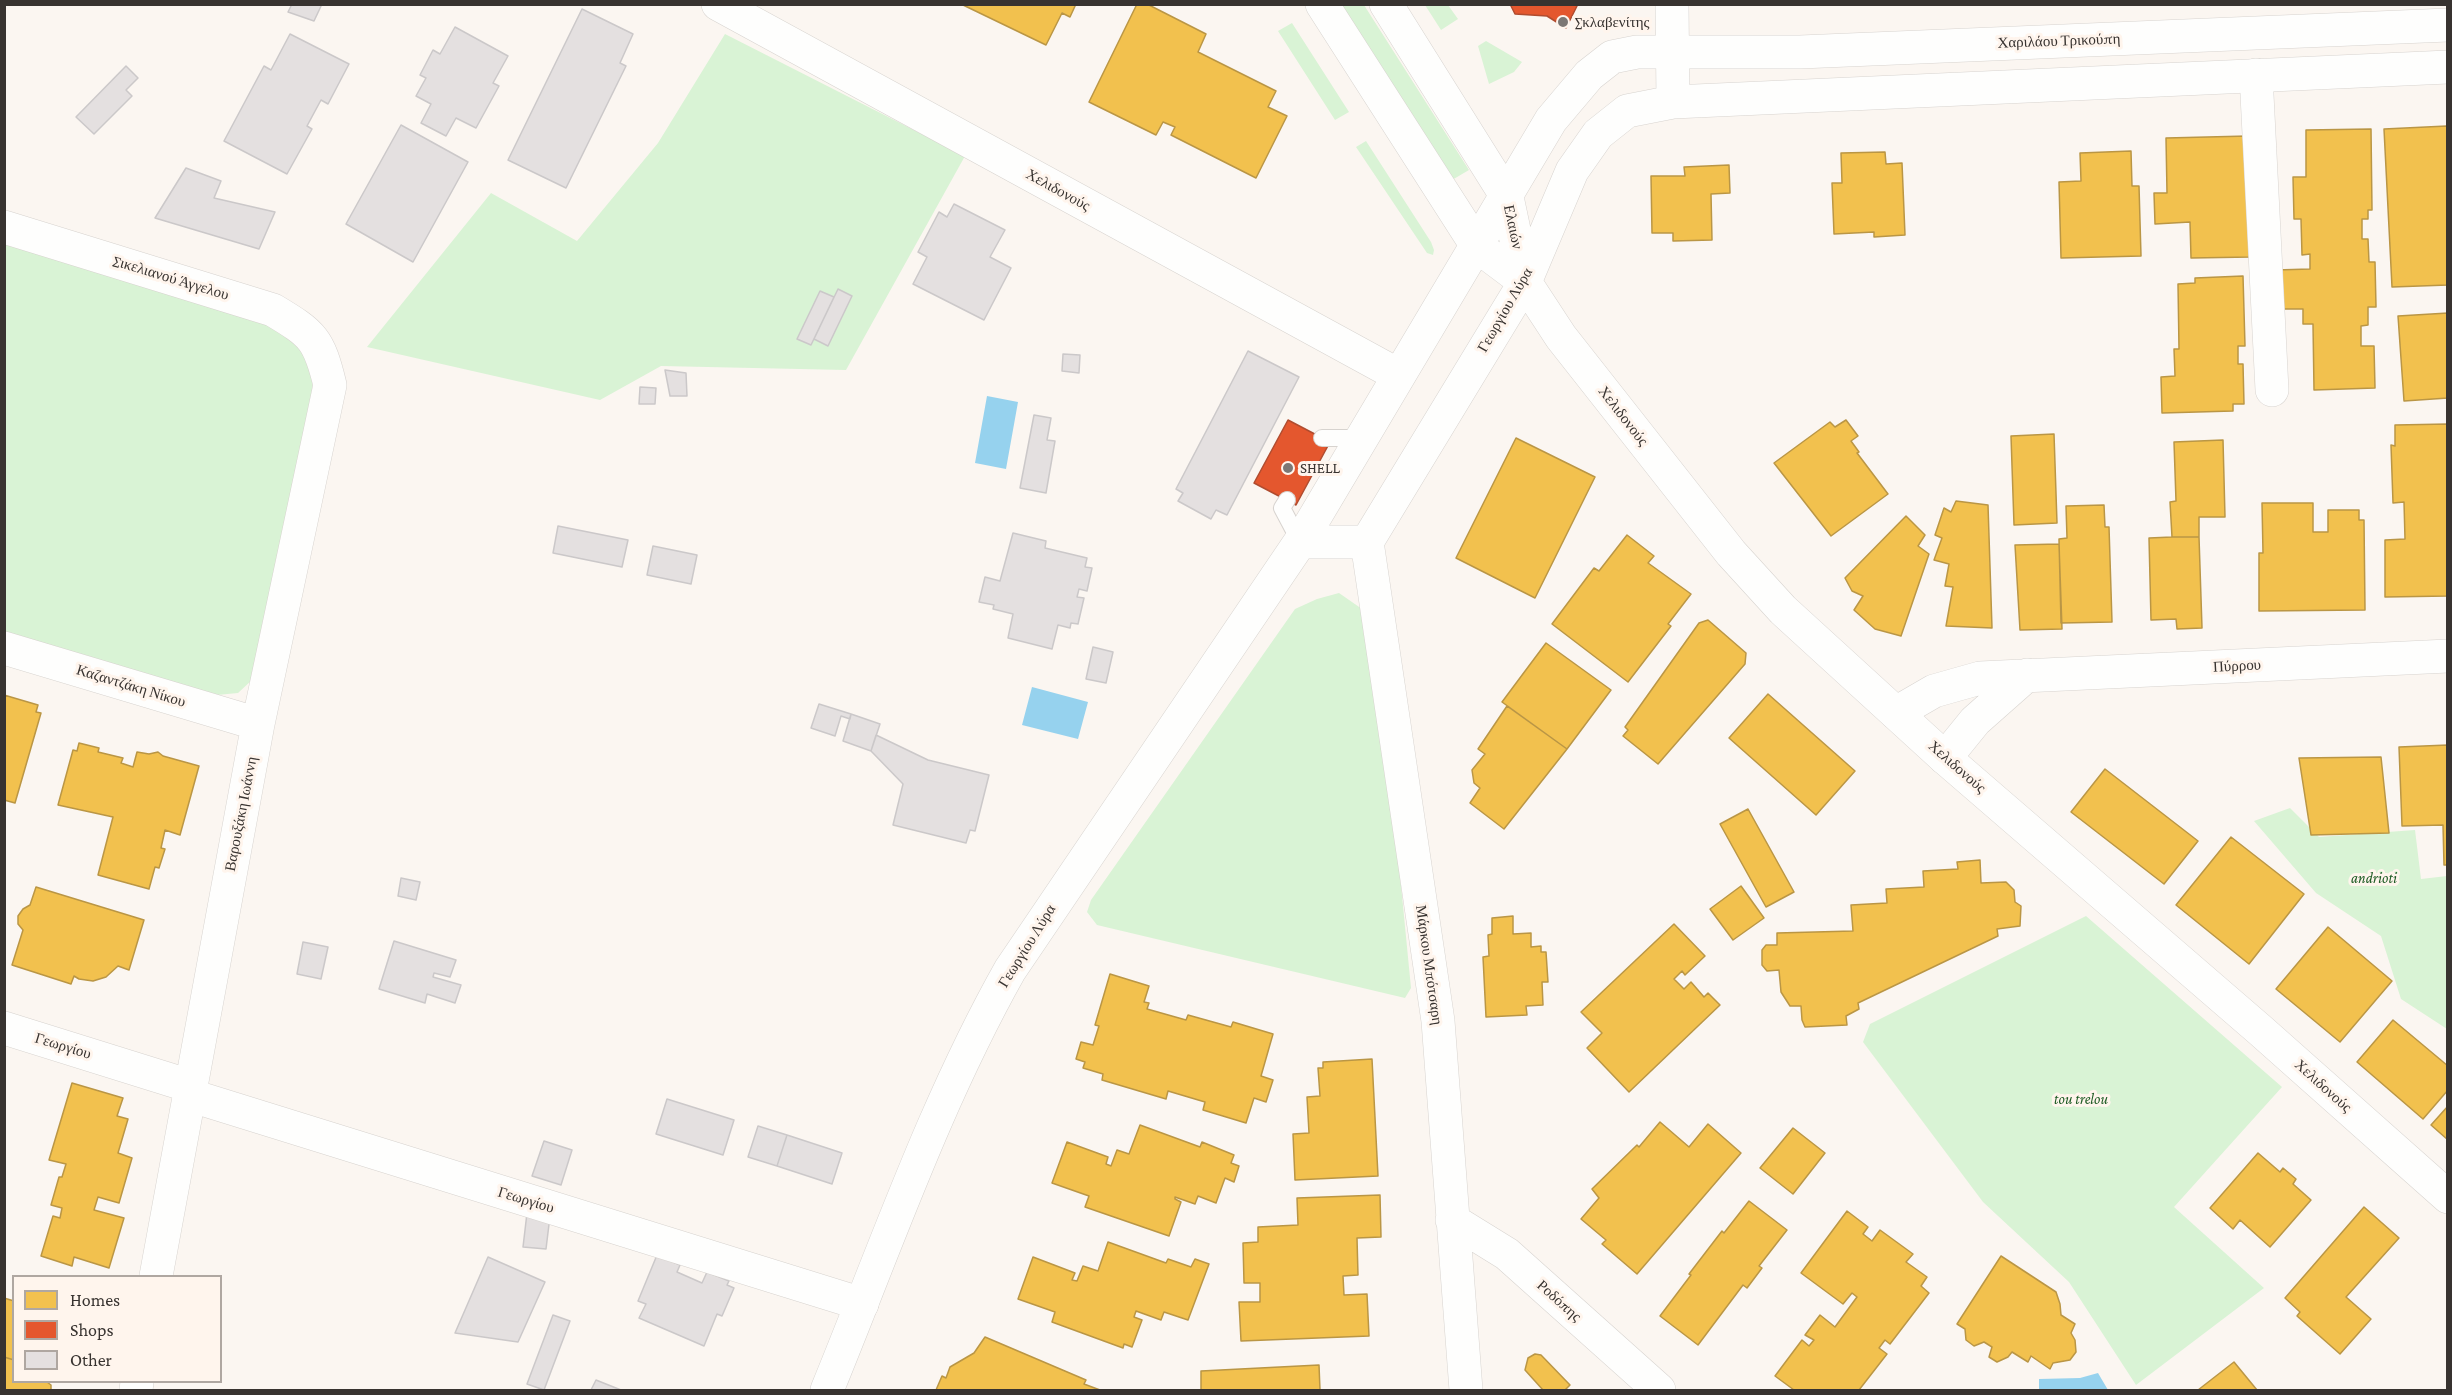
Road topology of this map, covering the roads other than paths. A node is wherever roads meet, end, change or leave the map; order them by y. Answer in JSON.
{"nodes":[{"id":1,"x":718,"y":4,"type":"edge"},
{"id":2,"x":1322,"y":4,"type":"edge"},
{"id":3,"x":1386,"y":4,"type":"edge"},
{"id":4,"x":1672,"y":4,"type":"edge"},
{"id":5,"x":2448,"y":25,"type":"edge"},
{"id":6,"x":1671,"y":50,"type":"junction"},
{"id":7,"x":2448,"y":66,"type":"edge"},
{"id":8,"x":2256,"y":75,"type":"junction"},
{"id":9,"x":1673,"y":102,"type":"junction"},
{"id":10,"x":1507,"y":197,"type":"junction"},
{"id":11,"x":4,"y":227,"type":"edge"},
{"id":12,"x":1477,"y":246,"type":"junction"},
{"id":13,"x":1525,"y":282,"type":"junction"},
{"id":14,"x":323,"y":354,"type":"joint"},
{"id":15,"x":1398,"y":375,"type":"junction"},
{"id":16,"x":2272,"y":390,"type":"dead end"},
{"id":17,"x":1322,"y":438,"type":"dead end"},
{"id":18,"x":1361,"y":438,"type":"junction"},
{"id":19,"x":1287,"y":500,"type":"dead end"},
{"id":20,"x":1300,"y":542,"type":"junction"},
{"id":21,"x":1367,"y":542,"type":"junction"},
{"id":22,"x":4,"y":648,"type":"edge"},
{"id":23,"x":2448,"y":656,"type":"edge"},
{"id":24,"x":2027,"y":675,"type":"junction"},
{"id":25,"x":1896,"y":713,"type":"junction"},
{"id":26,"x":258,"y":724,"type":"junction"},
{"id":27,"x":1945,"y":758,"type":"junction"},
{"id":28,"x":4,"y":1028,"type":"edge"},
{"id":29,"x":189,"y":1090,"type":"junction"},
{"id":30,"x":2448,"y":1197,"type":"edge"},
{"id":31,"x":1452,"y":1220,"type":"junction"},
{"id":32,"x":156,"y":1275,"type":"edge"},
{"id":33,"x":862,"y":1304,"type":"junction"},
{"id":34,"x":827,"y":1390,"type":"edge"},
{"id":35,"x":1466,"y":1390,"type":"edge"},
{"id":36,"x":1659,"y":1390,"type":"edge"}],
"edges":[{"from":1,"to":15,"type":"street","name":"Χελιδονούς"},
{"from":2,"to":12,"type":"street","name":"Ελαιών"},
{"from":3,"to":10,"type":"street","name":"Ελαιών"},
{"from":4,"to":6,"type":"street"},
{"from":5,"to":6,"type":"street","name":"Χαριλάου Τρικούπη"},
{"from":6,"to":9,"type":"street"},
{"from":6,"to":10,"type":"street","name":"Γεωργίου Λύρα"},
{"from":7,"to":8,"type":"street"},
{"from":8,"to":9,"type":"street"},
{"from":8,"to":16,"type":"street"},
{"from":9,"to":13,"type":"street","name":"Γεωργίου Λύρα"},
{"from":10,"to":12,"type":"street","name":"Γεωργίου Λύρα"},
{"from":10,"to":13,"type":"street","name":"Ελαιών"},
{"from":11,"to":14,"type":"street","name":"Σικελιανού Άγγελου"},
{"from":12,"to":13,"type":"street","name":"Ελαιών"},
{"from":12,"to":15,"type":"street","name":"Γεωργίου Λύρα"},
{"from":13,"to":21,"type":"street","name":"Γεωργίου Λύρα"},
{"from":13,"to":25,"type":"street","name":"Χελιδονούς"},
{"from":14,"to":26,"type":"street","name":"Βαρουξάκη Ιωάννη"},
{"from":15,"to":18,"type":"street","name":"Γεωργίου Λύρα"},
{"from":17,"to":18,"type":"lane"},
{"from":18,"to":20,"type":"street","name":"Γεωργίου Λύρα"},
{"from":19,"to":20,"type":"lane"},
{"from":20,"to":21,"type":"street"},
{"from":20,"to":33,"type":"street","name":"Γεωργίου Λύρα"},
{"from":21,"to":31,"type":"street","name":"Μάρκου Μπότσαρη"},
{"from":22,"to":26,"type":"street","name":"Καζαντζάκη Νίκου"},
{"from":23,"to":24,"type":"street","name":"Πύρρου"},
{"from":24,"to":25,"type":"street","name":"Πύρρου"},
{"from":24,"to":27,"type":"street"},
{"from":25,"to":27,"type":"street","name":"Χελιδονούς"},
{"from":26,"to":29,"type":"street","name":"Βαρουξάκη Ιωάννη"},
{"from":27,"to":30,"type":"street","name":"Χελιδονούς"},
{"from":28,"to":29,"type":"street","name":"Γεωργίου"},
{"from":29,"to":32,"type":"street","name":"Βαρουξάκη Ιωάννη"},
{"from":29,"to":33,"type":"street","name":"Γεωργίου"},
{"from":31,"to":35,"type":"street","name":"Μάρκου Μπότσαρη"},
{"from":31,"to":36,"type":"street","name":"Ροδόπης"},
{"from":33,"to":34,"type":"street","name":"Γεωργίου Λύρα"}]}
